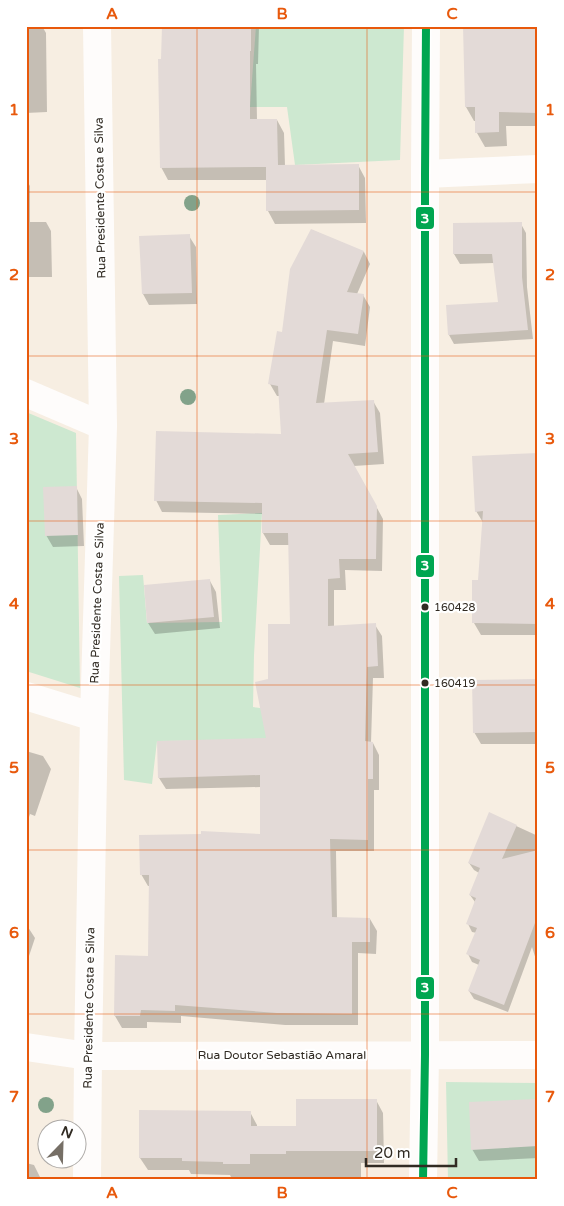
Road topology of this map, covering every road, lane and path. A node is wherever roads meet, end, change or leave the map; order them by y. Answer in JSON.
{"nodes":[{"id":1,"x":97,"y":26,"type":"edge"},
{"id":2,"x":426,"y":26,"type":"edge"},
{"id":3,"x":538,"y":169,"type":"edge"},
{"id":4,"x":425,"y":174,"type":"junction"},
{"id":5,"x":26,"y":393,"type":"edge"},
{"id":6,"x":103,"y":426,"type":"junction"},
{"id":7,"x":26,"y":696,"type":"edge"},
{"id":8,"x":94,"y":717,"type":"junction"},
{"id":9,"x":26,"y":1047,"type":"edge"},
{"id":10,"x":425,"y":1055,"type":"junction"},
{"id":11,"x":538,"y":1055,"type":"edge"},
{"id":12,"x":88,"y":1056,"type":"junction"},
{"id":13,"x":87,"y":1180,"type":"edge"},
{"id":14,"x":423,"y":1180,"type":"edge"}],
"edges":[{"from":1,"to":6,"type":"street","name":"Rua Presidente Costa e Silva"},
{"from":2,"to":4,"type":"street"},
{"from":3,"to":4,"type":"street"},
{"from":4,"to":10,"type":"street"},
{"from":5,"to":6,"type":"street"},
{"from":6,"to":8,"type":"street","name":"Rua Presidente Costa e Silva"},
{"from":7,"to":8,"type":"street"},
{"from":8,"to":12,"type":"street","name":"Rua Presidente Costa e Silva"},
{"from":9,"to":12,"type":"street","name":"Rua Doutor Sebastião Amaral"},
{"from":10,"to":11,"type":"street","name":"Rua Doutor Sebastião Amaral"},
{"from":10,"to":12,"type":"street","name":"Rua Doutor Sebastião Amaral"},
{"from":10,"to":14,"type":"street"},
{"from":12,"to":13,"type":"street","name":"Rua Presidente Costa e Silva"}]}
